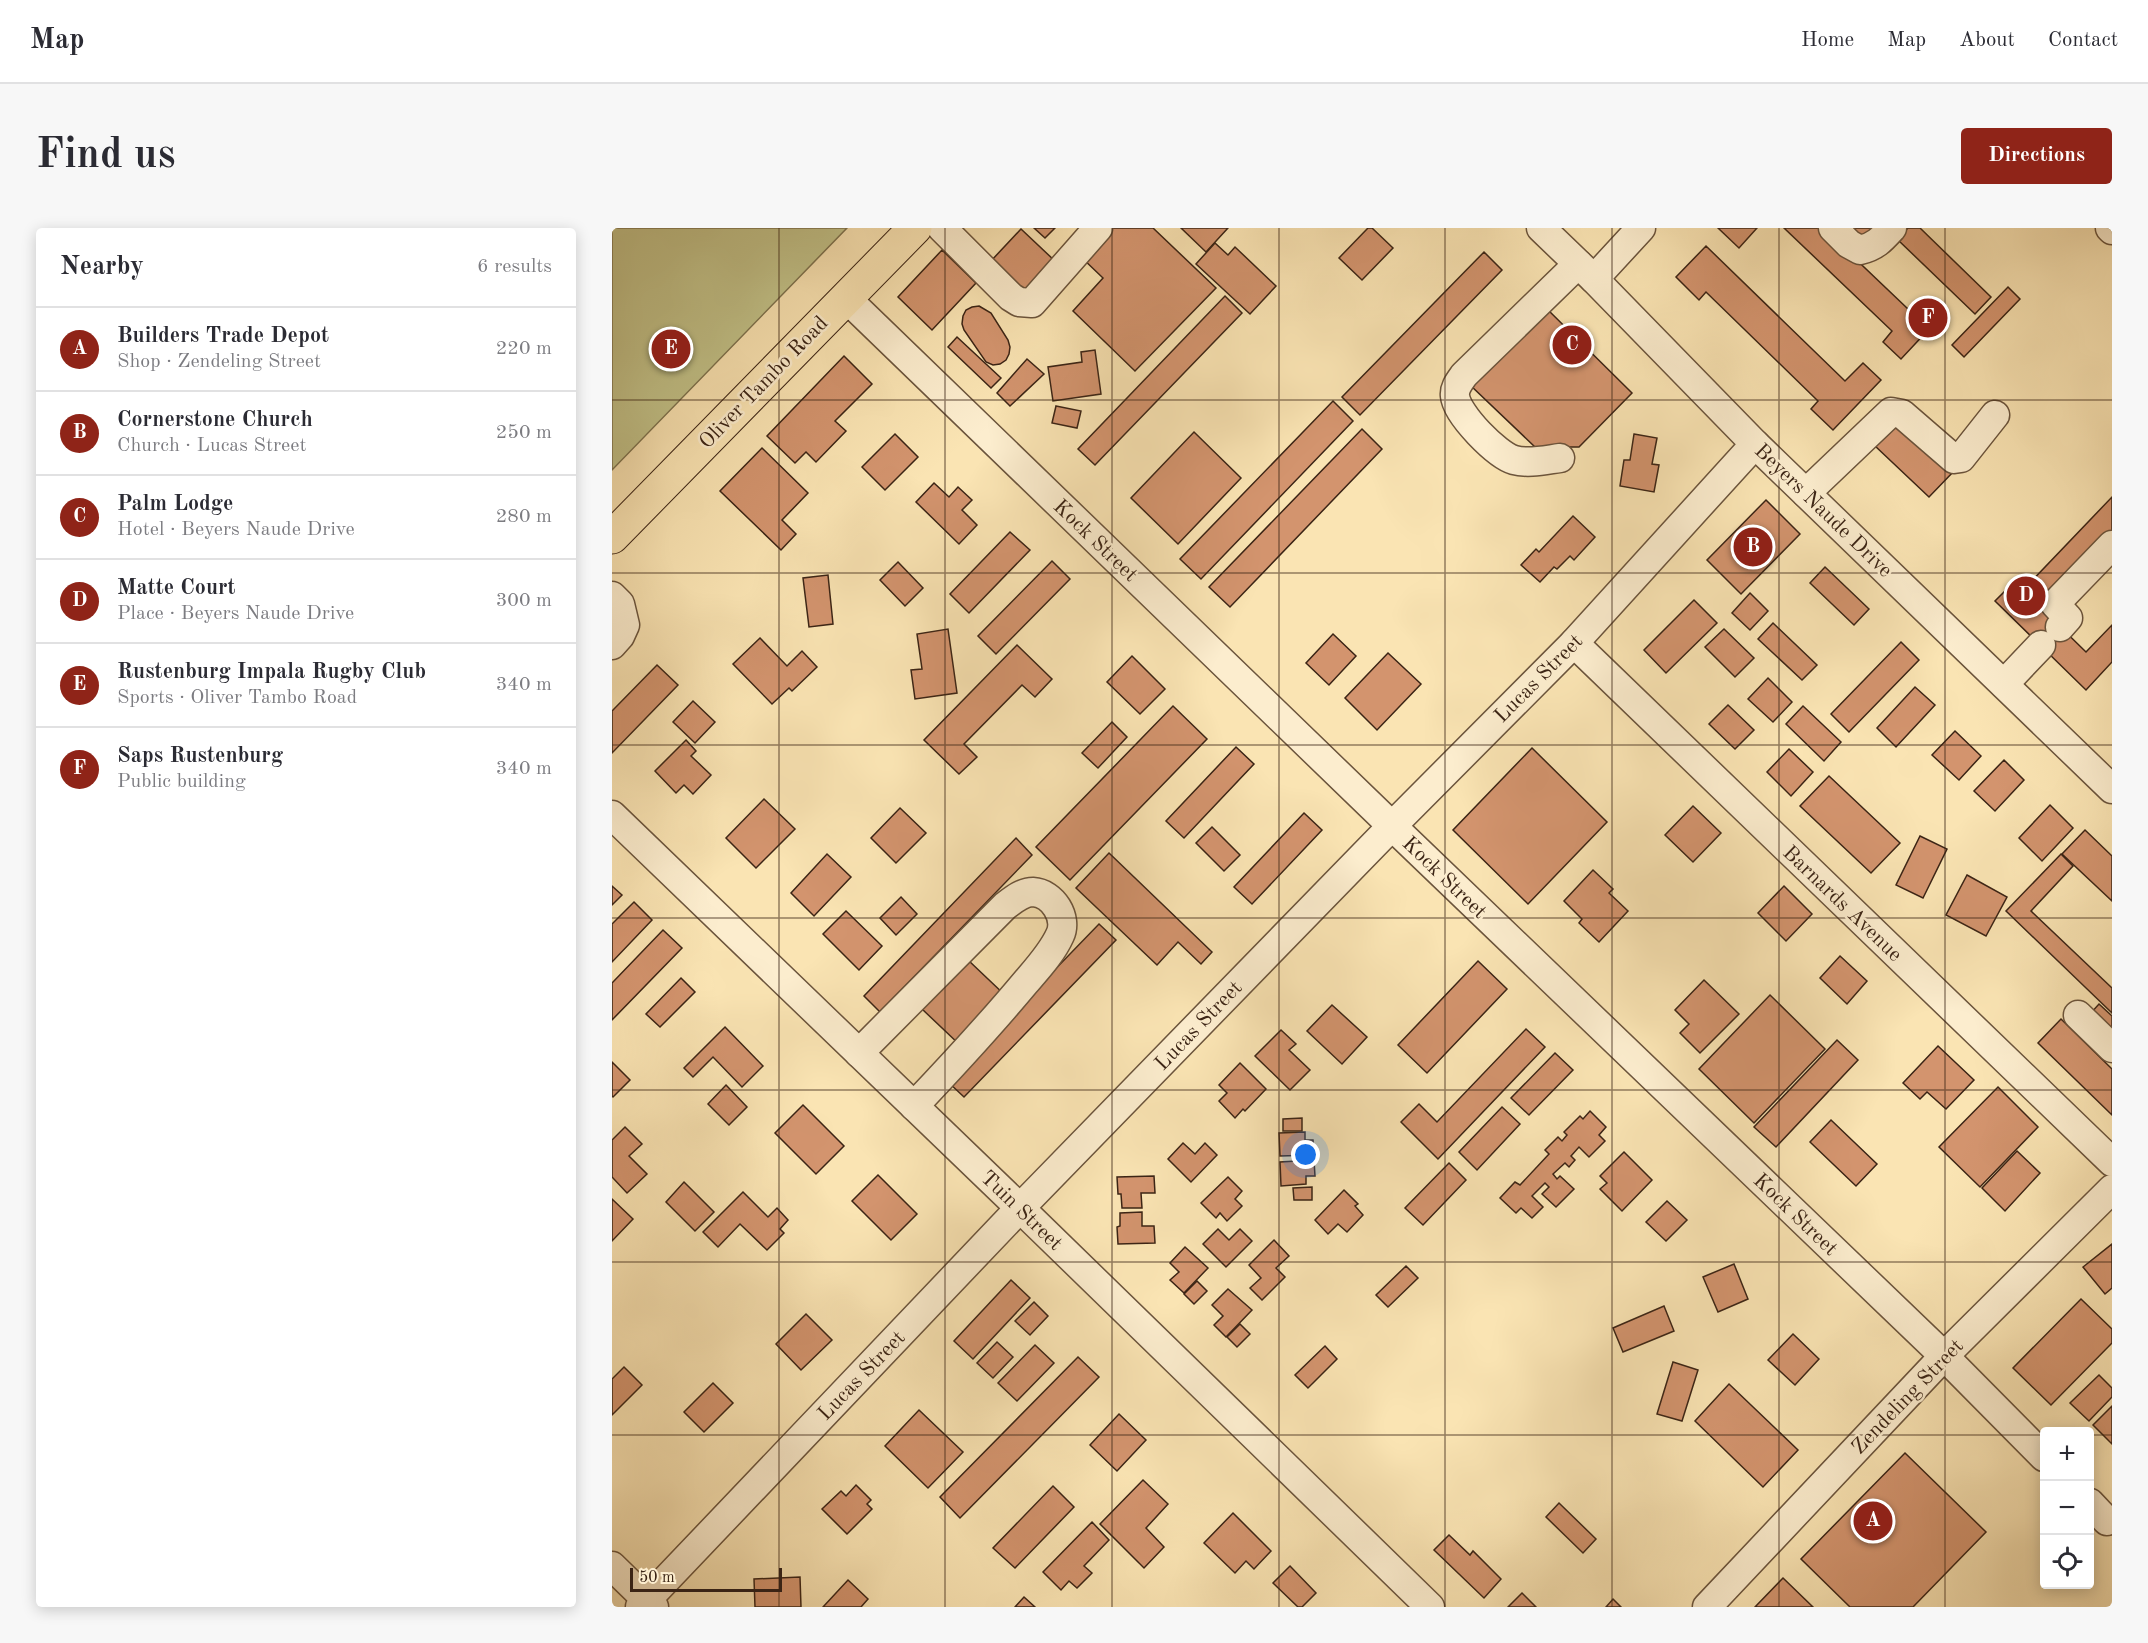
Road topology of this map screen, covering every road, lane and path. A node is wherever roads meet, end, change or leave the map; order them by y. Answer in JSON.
{"nodes":[{"id":1,"x":915,"y":228,"type":"edge"},
{"id":2,"x":942,"y":228,"type":"edge"},
{"id":3,"x":1098,"y":228,"type":"edge"},
{"id":4,"x":1541,"y":228,"type":"edge"},
{"id":5,"x":1833,"y":228,"type":"edge"},
{"id":6,"x":1892,"y":228,"type":"edge"},
{"id":7,"x":1630,"y":232,"type":"edge"},
{"id":8,"x":1586,"y":271,"type":"junction"},
{"id":9,"x":846,"y":298,"type":"junction"},
{"id":10,"x":1995,"y":415,"type":"dead end"},
{"id":11,"x":1755,"y":444,"type":"junction"},
{"id":12,"x":1560,"y":459,"type":"dead end"},
{"id":13,"x":1806,"y":493,"type":"junction"},
{"id":14,"x":612,"y":537,"type":"edge"},
{"id":15,"x":2112,"y":545,"type":"edge"},
{"id":16,"x":612,"y":596,"type":"edge"},
{"id":17,"x":1574,"y":643,"type":"junction"},
{"id":18,"x":612,"y":645,"type":"edge"},
{"id":19,"x":2004,"y":684,"type":"junction"},
{"id":20,"x":2112,"y":789,"type":"edge"},
{"id":21,"x":612,"y":815,"type":"edge"},
{"id":22,"x":1392,"y":826,"type":"junction"},
{"id":23,"x":2078,"y":1015,"type":"dead end"},
{"id":24,"x":2112,"y":1048,"type":"edge"},
{"id":25,"x":859,"y":1053,"type":"junction"},
{"id":26,"x":914,"y":1106,"type":"junction"},
{"id":27,"x":2112,"y":1162,"type":"edge"},
{"id":28,"x":2112,"y":1189,"type":"edge"},
{"id":29,"x":1020,"y":1208,"type":"junction"},
{"id":30,"x":1944,"y":1356,"type":"junction"},
{"id":31,"x":2040,"y":1453,"type":"edge"},
{"id":32,"x":612,"y":1566,"type":"edge"},
{"id":33,"x":647,"y":1605,"type":"edge"},
{"id":34,"x":1430,"y":1607,"type":"edge"},
{"id":35,"x":1707,"y":1607,"type":"edge"}],
"edges":[{"from":1,"to":9,"type":"main road","name":"Oliver Tambo Road"},
{"from":2,"to":3,"type":"street"},
{"from":4,"to":8,"type":"street","name":"Beyers Naude Drive"},
{"from":5,"to":6,"type":"street"},
{"from":7,"to":8,"type":"street"},
{"from":8,"to":11,"type":"street","name":"Beyers Naude Drive"},
{"from":8,"to":12,"type":"street"},
{"from":9,"to":14,"type":"main road","name":"Oliver Tambo Road"},
{"from":9,"to":22,"type":"street","name":"Kock Street"},
{"from":10,"to":13,"type":"street"},
{"from":11,"to":13,"type":"street","name":"Beyers Naude Drive"},
{"from":11,"to":17,"type":"street","name":"Lucas Street"},
{"from":13,"to":19,"type":"street","name":"Beyers Naude Drive"},
{"from":15,"to":19,"type":"street"},
{"from":16,"to":18,"type":"street"},
{"from":17,"to":22,"type":"street","name":"Lucas Street"},
{"from":17,"to":27,"type":"street","name":"Barnards Avenue"},
{"from":19,"to":20,"type":"street","name":"Beyers Naude Drive"},
{"from":21,"to":25,"type":"street","name":"Tuin Street"},
{"from":22,"to":29,"type":"street","name":"Lucas Street"},
{"from":22,"to":30,"type":"street","name":"Kock Street"},
{"from":23,"to":24,"type":"street"},
{"from":25,"to":26,"type":"street","name":"Tuin Street"},
{"from":25,"to":26,"type":"street"},
{"from":26,"to":29,"type":"street","name":"Tuin Street"},
{"from":28,"to":30,"type":"street","name":"Zendeling Street"},
{"from":29,"to":33,"type":"street","name":"Lucas Street"},
{"from":29,"to":34,"type":"street","name":"Tuin Street"},
{"from":30,"to":31,"type":"street","name":"Kock Street"},
{"from":30,"to":35,"type":"street","name":"Zendeling Street"},
{"from":32,"to":33,"type":"street"}]}
